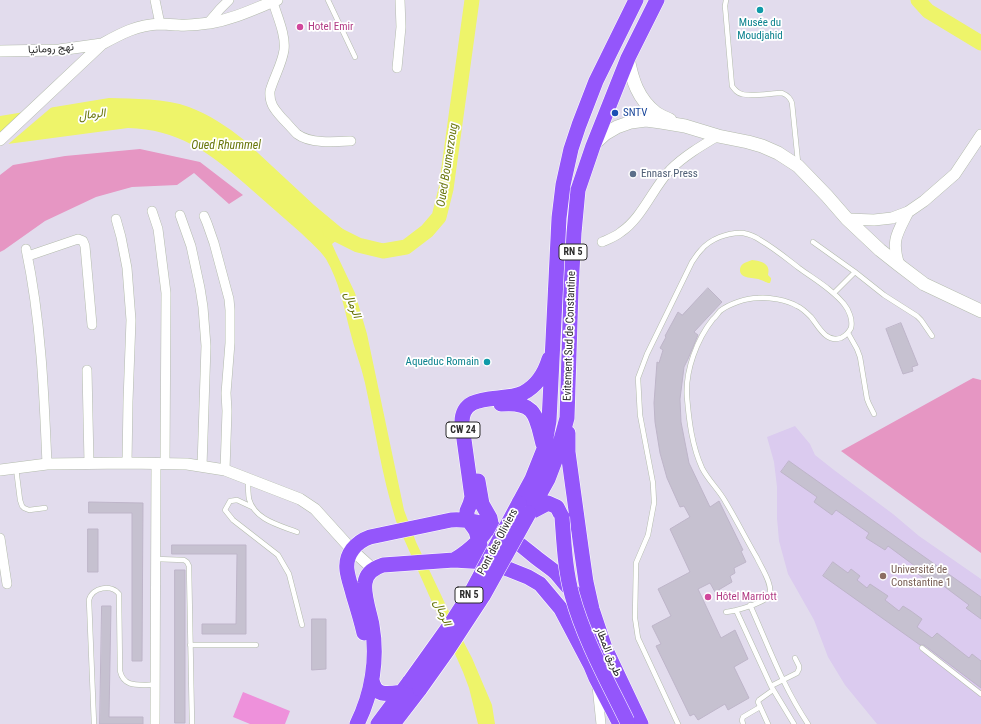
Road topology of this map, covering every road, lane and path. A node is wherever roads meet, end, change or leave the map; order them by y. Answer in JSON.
{"nodes":[{"id":1,"x":155,"y":0,"type":"edge"},
{"id":2,"x":230,"y":0,"type":"edge"},
{"id":3,"x":328,"y":0,"type":"edge"},
{"id":4,"x":400,"y":0,"type":"edge"},
{"id":5,"x":657,"y":0,"type":"edge"},
{"id":6,"x":726,"y":0,"type":"edge"},
{"id":7,"x":275,"y":1,"type":"edge"},
{"id":8,"x":634,"y":1,"type":"edge"},
{"id":9,"x":208,"y":23,"type":"junction"},
{"id":10,"x":160,"y":24,"type":"junction"},
{"id":11,"x":102,"y":44,"type":"junction"},
{"id":12,"x":0,"y":51,"type":"edge"},
{"id":13,"x":354,"y":57,"type":"dead end"},
{"id":14,"x":628,"y":58,"type":"junction"},
{"id":15,"x":397,"y":68,"type":"dead end"},
{"id":16,"x":684,"y":126,"type":"junction"},
{"id":17,"x":981,"y":135,"type":"edge"},
{"id":18,"x":718,"y":136,"type":"junction"},
{"id":19,"x":0,"y":140,"type":"edge"},
{"id":20,"x":351,"y":141,"type":"dead end"},
{"id":21,"x":593,"y":146,"type":"junction"},
{"id":22,"x":798,"y":166,"type":"junction"},
{"id":23,"x":152,"y":211,"type":"dead end"},
{"id":24,"x":908,"y":212,"type":"junction"},
{"id":25,"x":180,"y":215,"type":"dead end"},
{"id":26,"x":204,"y":216,"type":"dead end"},
{"id":27,"x":116,"y":219,"type":"dead end"},
{"id":28,"x":847,"y":219,"type":"junction"},
{"id":29,"x":602,"y":242,"type":"dead end"},
{"id":30,"x":813,"y":242,"type":"dead end"},
{"id":31,"x":899,"y":265,"type":"junction"},
{"id":32,"x":855,"y":272,"type":"junction"},
{"id":33,"x":834,"y":293,"type":"junction"},
{"id":34,"x":981,"y":311,"type":"edge"},
{"id":35,"x":92,"y":325,"type":"dead end"},
{"id":36,"x":848,"y":333,"type":"junction"},
{"id":37,"x":932,"y":336,"type":"dead end"},
{"id":38,"x":553,"y":348,"type":"junction"},
{"id":39,"x":87,"y":370,"type":"dead end"},
{"id":40,"x":874,"y":414,"type":"dead end"},
{"id":41,"x":567,"y":418,"type":"junction"},
{"id":42,"x":544,"y":449,"type":"junction"},
{"id":43,"x":89,"y":463,"type":"junction"},
{"id":44,"x":127,"y":463,"type":"junction"},
{"id":45,"x":47,"y":464,"type":"junction"},
{"id":46,"x":161,"y":464,"type":"junction"},
{"id":47,"x":202,"y":466,"type":"junction"},
{"id":48,"x":16,"y":468,"type":"junction"},
{"id":49,"x":0,"y":470,"type":"edge"},
{"id":50,"x":226,"y":470,"type":"junction"},
{"id":51,"x":248,"y":478,"type":"junction"},
{"id":52,"x":252,"y":507,"type":"junction"},
{"id":53,"x":44,"y":508,"type":"dead end"},
{"id":54,"x":524,"y":508,"type":"junction"},
{"id":55,"x":468,"y":520,"type":"junction"},
{"id":56,"x":490,"y":526,"type":"junction"},
{"id":57,"x":297,"y":532,"type":"dead end"},
{"id":58,"x":0,"y":538,"type":"edge"},
{"id":59,"x":478,"y":540,"type":"junction"},
{"id":60,"x":521,"y":544,"type":"junction"},
{"id":61,"x":352,"y":550,"type":"junction"},
{"id":62,"x":156,"y":559,"type":"junction"},
{"id":63,"x":454,"y":560,"type":"junction"},
{"id":64,"x":486,"y":562,"type":"junction"},
{"id":65,"x":378,"y":567,"type":"junction"},
{"id":66,"x":508,"y":569,"type":"junction"},
{"id":67,"x":6,"y":584,"type":"dead end"},
{"id":68,"x":750,"y":605,"type":"junction"},
{"id":69,"x":592,"y":609,"type":"junction"},
{"id":70,"x":736,"y":610,"type":"junction"},
{"id":71,"x":726,"y":612,"type":"dead end"},
{"id":72,"x":302,"y":625,"type":"dead end"},
{"id":73,"x":190,"y":645,"type":"junction"},
{"id":74,"x":256,"y":645,"type":"dead end"},
{"id":75,"x":922,"y":648,"type":"dead end"},
{"id":76,"x":795,"y":658,"type":"dead end"},
{"id":77,"x":596,"y":678,"type":"junction"},
{"id":78,"x":372,"y":680,"type":"junction"},
{"id":79,"x":783,"y":680,"type":"junction"},
{"id":80,"x":155,"y":685,"type":"junction"},
{"id":81,"x":410,"y":687,"type":"junction"},
{"id":82,"x":772,"y":688,"type":"junction"},
{"id":83,"x":981,"y":694,"type":"edge"},
{"id":84,"x":760,"y":707,"type":"junction"},
{"id":85,"x":629,"y":723,"type":"edge"},
{"id":86,"x":94,"y":724,"type":"edge"},
{"id":87,"x":155,"y":724,"type":"edge"},
{"id":88,"x":192,"y":724,"type":"edge"},
{"id":89,"x":349,"y":724,"type":"edge"},
{"id":90,"x":357,"y":724,"type":"edge"},
{"id":91,"x":378,"y":724,"type":"edge"},
{"id":92,"x":393,"y":724,"type":"edge"},
{"id":93,"x":601,"y":724,"type":"edge"},
{"id":94,"x":678,"y":724,"type":"edge"},
{"id":95,"x":743,"y":724,"type":"edge"},
{"id":96,"x":768,"y":724,"type":"edge"},
{"id":97,"x":794,"y":724,"type":"edge"},
{"id":98,"x":808,"y":724,"type":"edge"}],
"edges":[{"from":1,"to":10,"type":"street"},
{"from":2,"to":9,"type":"street"},
{"from":3,"to":13,"type":"lane"},
{"from":4,"to":15,"type":"street"},
{"from":5,"to":14,"type":"highway","name":"Evitement Sud de Constantine","number":"RN 5"},
{"from":6,"to":22,"type":"lane"},
{"from":7,"to":9,"type":"street"},
{"from":7,"to":20,"type":"street"},
{"from":8,"to":38,"type":"highway","name":"Evitement Sud de Constantine","number":"RN 5"},
{"from":9,"to":10,"type":"street"},
{"from":10,"to":11,"type":"street"},
{"from":11,"to":12,"type":"street","name":"نهج رومانيا"},
{"from":11,"to":19,"type":"street"},
{"from":14,"to":16,"type":"main road"},
{"from":14,"to":21,"type":"highway","name":"Evitement Sud de Constantine","number":"RN 5"},
{"from":16,"to":18,"type":"main road"},
{"from":16,"to":21,"type":"main road"},
{"from":17,"to":24,"type":"street"},
{"from":18,"to":22,"type":"main road"},
{"from":18,"to":29,"type":"street"},
{"from":21,"to":41,"type":"highway","name":"Evitement Sud de Constantine","number":"RN 5"},
{"from":22,"to":28,"type":"main road"},
{"from":23,"to":46,"type":"street"},
{"from":24,"to":28,"type":"street"},
{"from":24,"to":31,"type":"street"},
{"from":25,"to":47,"type":"street"},
{"from":26,"to":50,"type":"street"},
{"from":27,"to":44,"type":"street"},
{"from":28,"to":31,"type":"main road"},
{"from":30,"to":32,"type":"lane"},
{"from":31,"to":34,"type":"main road"},
{"from":32,"to":33,"type":"lane"},
{"from":32,"to":37,"type":"lane"},
{"from":33,"to":36,"type":"lane"},
{"from":33,"to":94,"type":"lane"},
{"from":35,"to":45,"type":"street"},
{"from":36,"to":40,"type":"lane"},
{"from":36,"to":68,"type":"lane"},
{"from":38,"to":42,"type":"highway","name":"Evitement Sud de Constantine","number":"RN 5"},
{"from":38,"to":55,"type":"highway","number":"CW 24"},
{"from":39,"to":43,"type":"street"},
{"from":41,"to":54,"type":"highway","name":"Evitement Sud de Constantine","number":"RN 5"},
{"from":41,"to":69,"type":"highway","name":"طريق المطار"},
{"from":42,"to":54,"type":"highway","name":"Evitement Sud de Constantine","number":"RN 5"},
{"from":42,"to":56,"type":"highway","number":"CW 24"},
{"from":43,"to":44,"type":"street"},
{"from":43,"to":45,"type":"street"},
{"from":44,"to":46,"type":"street"},
{"from":45,"to":48,"type":"street"},
{"from":46,"to":47,"type":"street"},
{"from":46,"to":62,"type":"street"},
{"from":47,"to":50,"type":"street"},
{"from":48,"to":49,"type":"street"},
{"from":48,"to":53,"type":"lane"},
{"from":50,"to":51,"type":"street"},
{"from":51,"to":52,"type":"lane"},
{"from":51,"to":61,"type":"street"},
{"from":52,"to":57,"type":"lane"},
{"from":52,"to":72,"type":"lane"},
{"from":54,"to":81,"type":"highway","name":"Pont des Oliviers","number":"RN 5","bridge":true},
{"from":54,"to":85,"type":"highway","bridge":true},
{"from":55,"to":56,"type":"highway"},
{"from":55,"to":59,"type":"highway"},
{"from":55,"to":61,"type":"highway"},
{"from":56,"to":59,"type":"highway"},
{"from":56,"to":60,"type":"highway"},
{"from":58,"to":67,"type":"street"},
{"from":59,"to":63,"type":"highway"},
{"from":59,"to":64,"type":"highway"},
{"from":60,"to":66,"type":"highway"},
{"from":60,"to":69,"type":"highway"},
{"from":61,"to":65,"type":"street"},
{"from":61,"to":89,"type":"highway"},
{"from":62,"to":73,"type":"lane"},
{"from":62,"to":80,"type":"street"},
{"from":63,"to":64,"type":"highway"},
{"from":63,"to":65,"type":"highway"},
{"from":64,"to":66,"type":"highway"},
{"from":65,"to":78,"type":"highway"},
{"from":66,"to":77,"type":"highway"},
{"from":68,"to":70,"type":"lane"},
{"from":68,"to":79,"type":"lane"},
{"from":69,"to":85,"type":"highway","name":"طريق المطار"},
{"from":70,"to":71,"type":"lane"},
{"from":70,"to":82,"type":"lane"},
{"from":73,"to":74,"type":"lane"},
{"from":73,"to":88,"type":"lane"},
{"from":75,"to":83,"type":"lane"},
{"from":76,"to":79,"type":"lane"},
{"from":77,"to":85,"type":"highway"},
{"from":77,"to":93,"type":"street"},
{"from":78,"to":81,"type":"highway"},
{"from":78,"to":90,"type":"highway"},
{"from":79,"to":82,"type":"lane"},
{"from":79,"to":98,"type":"lane"},
{"from":80,"to":86,"type":"lane"},
{"from":80,"to":87,"type":"street"},
{"from":81,"to":91,"type":"highway","number":"RN 5"},
{"from":81,"to":92,"type":"highway","number":"RN 5"},
{"from":82,"to":84,"type":"lane"},
{"from":82,"to":97,"type":"lane"},
{"from":84,"to":95,"type":"lane"},
{"from":84,"to":96,"type":"lane"}]}
